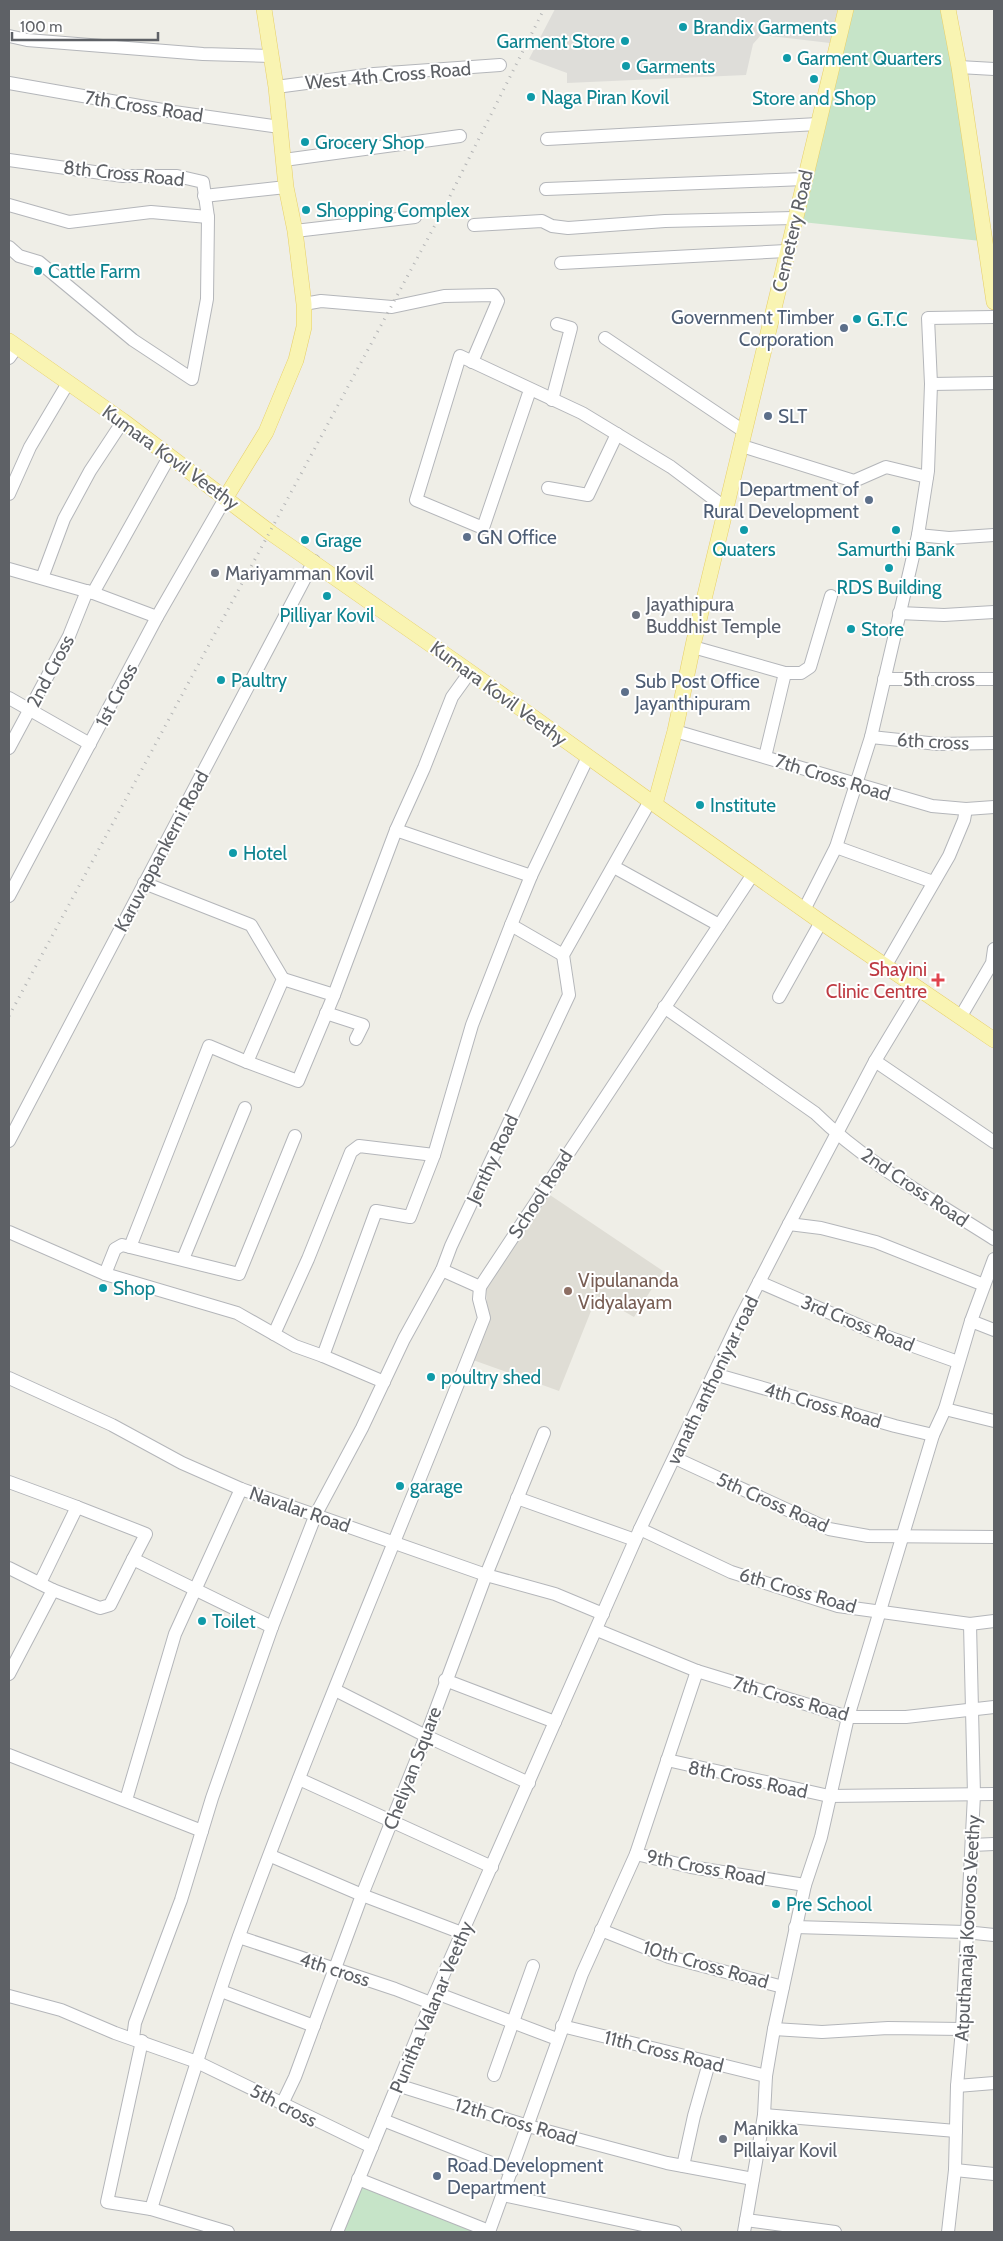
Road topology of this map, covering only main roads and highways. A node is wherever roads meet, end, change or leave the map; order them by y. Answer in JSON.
{"nodes":[{"id":1,"x":264,"y":9,"type":"edge"},
{"id":2,"x":846,"y":9,"type":"edge"},
{"id":3,"x":948,"y":9,"type":"edge"},
{"id":4,"x":989,"y":235,"type":"edge"},
{"id":5,"x":994,"y":302,"type":"edge"},
{"id":6,"x":11,"y":348,"type":"edge"},
{"id":7,"x":226,"y":497,"type":"junction"},
{"id":8,"x":652,"y":803,"type":"junction"},
{"id":9,"x":994,"y":1040,"type":"edge"}],
"edges":[{"from":1,"to":7,"type":"main road"},
{"from":2,"to":8,"type":"main road","name":"Cemetery Road"},
{"from":3,"to":4,"type":"main road"},
{"from":4,"to":5,"type":"main road"},
{"from":6,"to":7,"type":"main road","name":"Kumara Kovil Veethy"},
{"from":7,"to":8,"type":"main road","name":"Kumara Kovil Veethy"},
{"from":8,"to":9,"type":"main road","name":"Kumara Kovil Veethy"}]}
